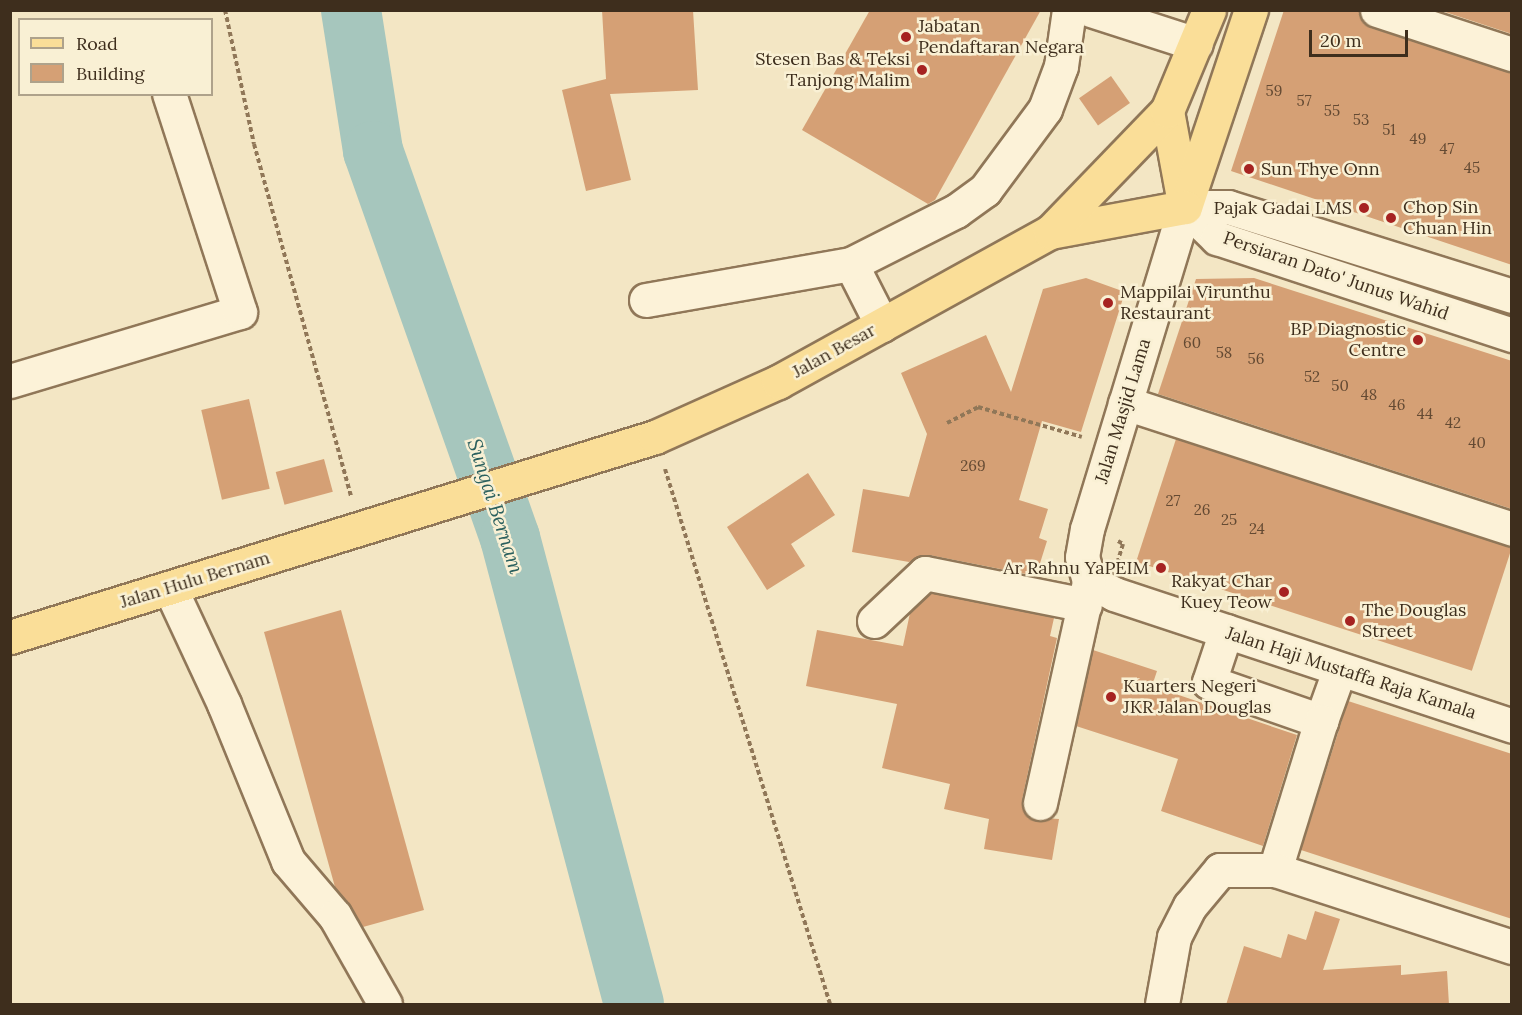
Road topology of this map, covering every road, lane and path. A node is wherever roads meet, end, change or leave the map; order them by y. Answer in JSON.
{"nodes":[{"id":1,"x":225,"y":10,"type":"edge"},
{"id":2,"x":1069,"y":10,"type":"edge"},
{"id":3,"x":1091,"y":10,"type":"edge"},
{"id":4,"x":1209,"y":10,"type":"edge"},
{"id":5,"x":1251,"y":10,"type":"edge"},
{"id":6,"x":1377,"y":10,"type":"edge"},
{"id":7,"x":1196,"y":44,"type":"junction"},
{"id":8,"x":1512,"y":54,"type":"edge"},
{"id":9,"x":170,"y":96,"type":"edge"},
{"id":10,"x":1167,"y":111,"type":"junction"},
{"id":11,"x":1185,"y":207,"type":"junction"},
{"id":12,"x":1050,"y":232,"type":"junction"},
{"id":13,"x":851,"y":264,"type":"junction"},
{"id":14,"x":1512,"y":296,"type":"edge"},
{"id":15,"x":646,"y":300,"type":"dead end"},
{"id":16,"x":882,"y":325,"type":"junction"},
{"id":17,"x":1512,"y":335,"type":"edge"},
{"id":18,"x":10,"y":381,"type":"edge"},
{"id":19,"x":1125,"y":403,"type":"junction"},
{"id":20,"x":947,"y":423,"type":"dead end"},
{"id":21,"x":656,"y":437,"type":"junction"},
{"id":22,"x":1112,"y":446,"type":"junction"},
{"id":23,"x":609,"y":453,"type":"joint"},
{"id":24,"x":370,"y":526,"type":"junction"},
{"id":25,"x":1512,"y":529,"type":"edge"},
{"id":26,"x":170,"y":588,"type":"junction"},
{"id":27,"x":1087,"y":593,"type":"junction"},
{"id":28,"x":874,"y":621,"type":"dead end"},
{"id":29,"x":1226,"y":631,"type":"junction"},
{"id":30,"x":10,"y":637,"type":"edge"},
{"id":31,"x":1339,"y":670,"type":"junction"},
{"id":32,"x":1321,"y":721,"type":"junction"},
{"id":33,"x":1512,"y":726,"type":"edge"},
{"id":34,"x":1040,"y":802,"type":"dead end"},
{"id":35,"x":1275,"y":870,"type":"junction"},
{"id":36,"x":1512,"y":947,"type":"edge"},
{"id":37,"x":385,"y":1005,"type":"edge"},
{"id":38,"x":830,"y":1005,"type":"edge"},
{"id":39,"x":1162,"y":1005,"type":"edge"}],
"edges":[{"from":1,"to":24,"type":"path"},
{"from":2,"to":13,"type":"street"},
{"from":3,"to":7,"type":"street"},
{"from":4,"to":7,"type":"main road"},
{"from":5,"to":11,"type":"main road"},
{"from":6,"to":8,"type":"street"},
{"from":7,"to":10,"type":"main road"},
{"from":9,"to":18,"type":"street"},
{"from":10,"to":11,"type":"main road"},
{"from":10,"to":12,"type":"main road"},
{"from":11,"to":12,"type":"main road"},
{"from":11,"to":14,"type":"street","name":"Persiaran Dato' Junus Wahid"},
{"from":11,"to":17,"type":"street","name":"Persiaran Dato' Junus Wahid"},
{"from":11,"to":19,"type":"street","name":"Jalan Masjid Lama"},
{"from":12,"to":16,"type":"main road","name":"Jalan Besar"},
{"from":13,"to":15,"type":"street"},
{"from":13,"to":16,"type":"street"},
{"from":16,"to":21,"type":"main road","name":"Jalan Besar"},
{"from":19,"to":22,"type":"street","name":"Jalan Masjid Lama"},
{"from":19,"to":25,"type":"street"},
{"from":20,"to":22,"type":"path"},
{"from":21,"to":23,"type":"main road","name":"Jalan Besar"},
{"from":21,"to":38,"type":"path"},
{"from":22,"to":27,"type":"street","name":"Jalan Masjid Lama"},
{"from":23,"to":24,"type":"main road","name":"Jalan Hulu Bernam"},
{"from":24,"to":26,"type":"main road","name":"Jalan Hulu Bernam"},
{"from":26,"to":30,"type":"main road","name":"Jalan Hulu Bernam"},
{"from":26,"to":37,"type":"street"},
{"from":27,"to":28,"type":"street","name":"Jalan Haji Mustaffa Raja Kamala"},
{"from":27,"to":29,"type":"street","name":"Jalan Haji Mustaffa Raja Kamala"},
{"from":27,"to":34,"type":"street"},
{"from":29,"to":31,"type":"street","name":"Jalan Haji Mustaffa Raja Kamala"},
{"from":29,"to":32,"type":"street"},
{"from":31,"to":32,"type":"street"},
{"from":31,"to":33,"type":"street","name":"Jalan Haji Mustaffa Raja Kamala"},
{"from":32,"to":35,"type":"street"},
{"from":35,"to":36,"type":"street"},
{"from":35,"to":39,"type":"street"}]}
